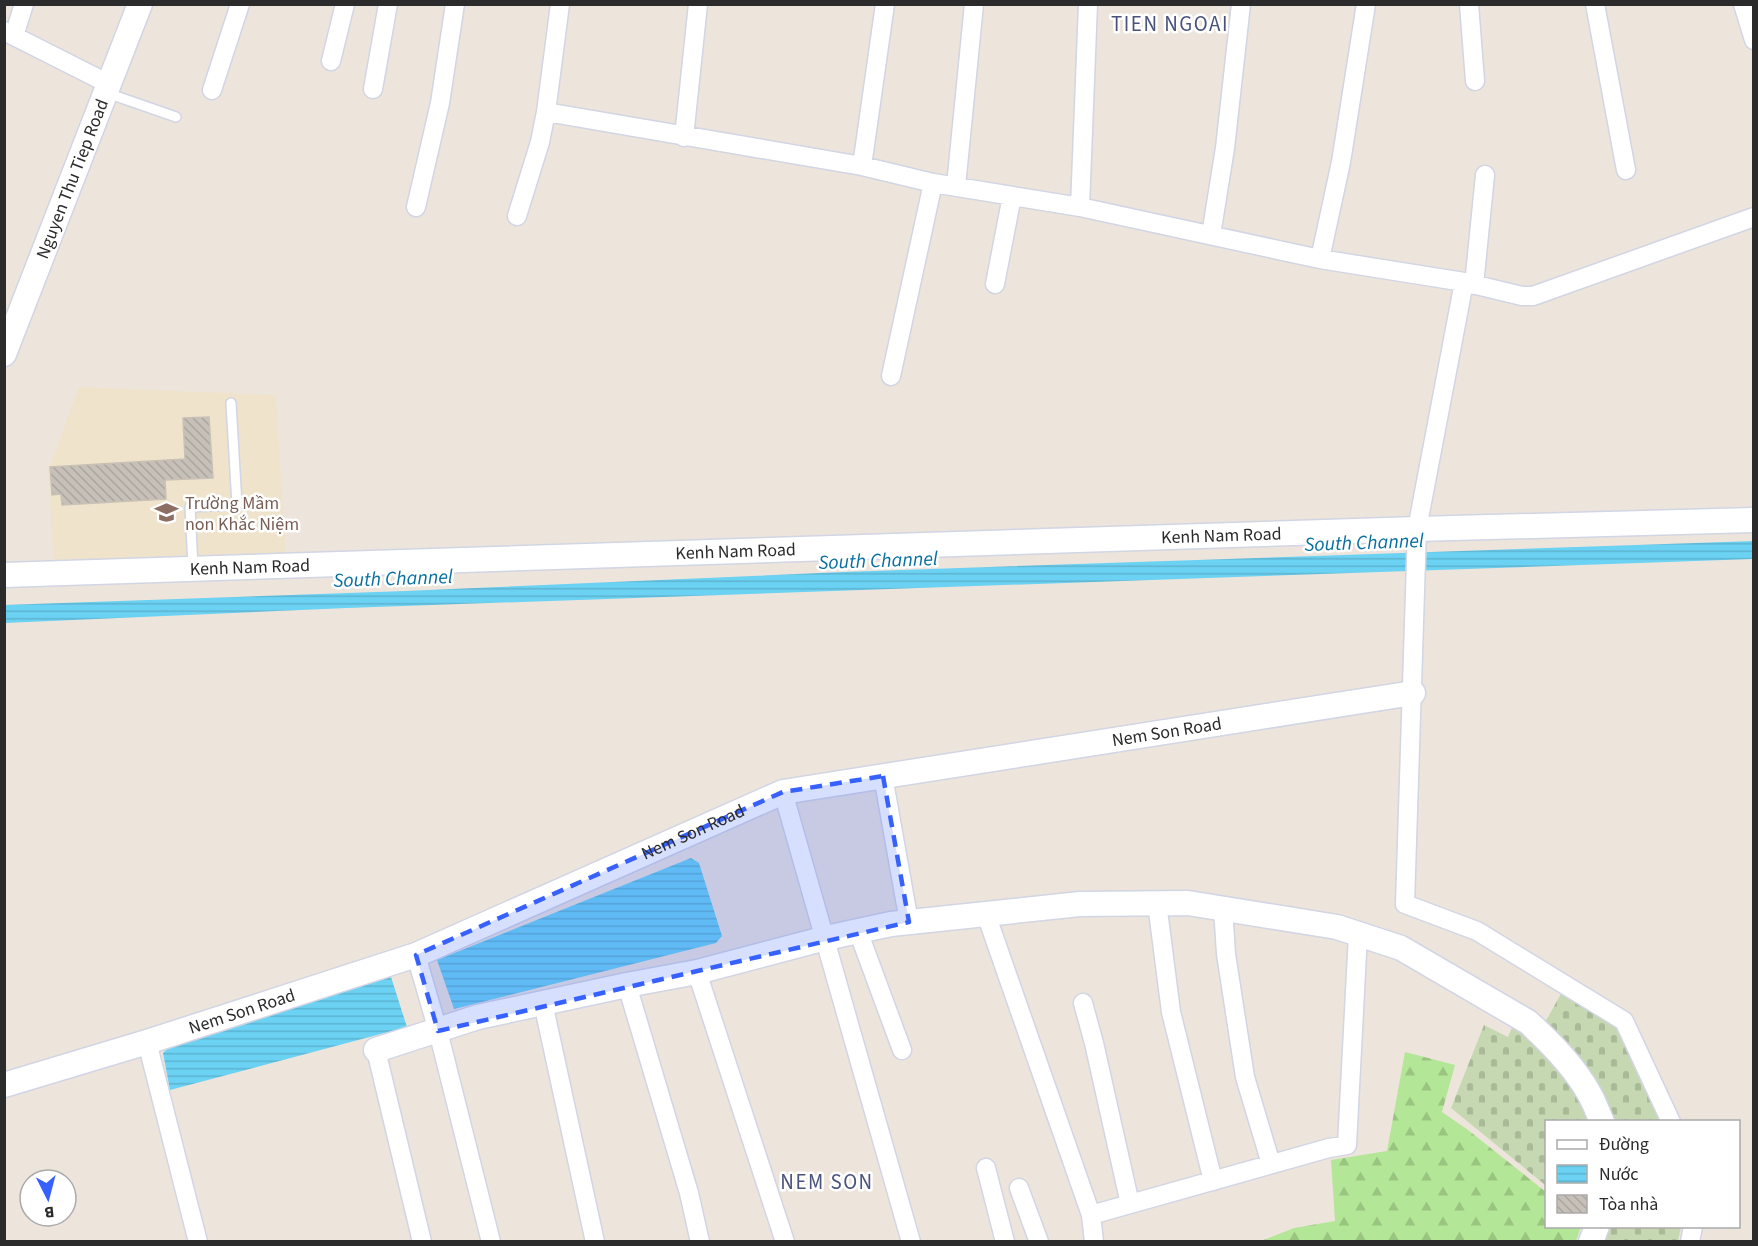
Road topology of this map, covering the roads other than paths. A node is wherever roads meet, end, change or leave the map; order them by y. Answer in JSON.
{"nodes":[{"id":1,"x":24,"y":4,"type":"edge"},
{"id":2,"x":140,"y":4,"type":"edge"},
{"id":3,"x":240,"y":4,"type":"edge"},
{"id":4,"x":345,"y":4,"type":"edge"},
{"id":5,"x":387,"y":4,"type":"edge"},
{"id":6,"x":455,"y":4,"type":"edge"},
{"id":7,"x":560,"y":4,"type":"edge"},
{"id":8,"x":698,"y":4,"type":"edge"},
{"id":9,"x":885,"y":4,"type":"edge"},
{"id":10,"x":974,"y":4,"type":"edge"},
{"id":11,"x":1088,"y":4,"type":"edge"},
{"id":12,"x":1241,"y":4,"type":"edge"},
{"id":13,"x":1366,"y":4,"type":"edge"},
{"id":14,"x":1469,"y":4,"type":"edge"},
{"id":15,"x":1595,"y":4,"type":"edge"},
{"id":16,"x":1743,"y":4,"type":"edge"},
{"id":17,"x":9,"y":33,"type":"edge"},
{"id":18,"x":1754,"y":40,"type":"edge"},
{"id":19,"x":331,"y":61,"type":"dead end"},
{"id":20,"x":1475,"y":81,"type":"dead end"},
{"id":21,"x":107,"y":89,"type":"junction"},
{"id":22,"x":373,"y":89,"type":"dead end"},
{"id":23,"x":212,"y":90,"type":"dead end"},
{"id":24,"x":546,"y":112,"type":"junction"},
{"id":25,"x":176,"y":117,"type":"dead end"},
{"id":26,"x":684,"y":137,"type":"junction"},
{"id":27,"x":862,"y":166,"type":"junction"},
{"id":28,"x":1626,"y":170,"type":"dead end"},
{"id":29,"x":1485,"y":175,"type":"dead end"},
{"id":30,"x":933,"y":183,"type":"junction"},
{"id":31,"x":956,"y":186,"type":"junction"},
{"id":32,"x":1012,"y":196,"type":"junction"},
{"id":33,"x":416,"y":207,"type":"dead end"},
{"id":34,"x":1080,"y":207,"type":"junction"},
{"id":35,"x":517,"y":216,"type":"dead end"},
{"id":36,"x":1754,"y":217,"type":"edge"},
{"id":37,"x":1211,"y":235,"type":"junction"},
{"id":38,"x":1320,"y":259,"type":"junction"},
{"id":39,"x":995,"y":284,"type":"dead end"},
{"id":40,"x":1469,"y":284,"type":"junction"},
{"id":41,"x":4,"y":354,"type":"edge"},
{"id":42,"x":891,"y":376,"type":"dead end"},
{"id":43,"x":231,"y":403,"type":"dead end"},
{"id":44,"x":1754,"y":520,"type":"edge"},
{"id":45,"x":1417,"y":529,"type":"junction"},
{"id":46,"x":193,"y":569,"type":"junction"},
{"id":47,"x":4,"y":575,"type":"edge"},
{"id":48,"x":1413,"y":693,"type":"junction"},
{"id":49,"x":883,"y":776,"type":"junction"},
{"id":50,"x":783,"y":792,"type":"junction"},
{"id":51,"x":1157,"y":903,"type":"junction"},
{"id":52,"x":1222,"y":908,"type":"junction"},
{"id":53,"x":986,"y":914,"type":"junction"},
{"id":54,"x":909,"y":922,"type":"junction"},
{"id":55,"x":858,"y":931,"type":"junction"},
{"id":56,"x":1358,"y":934,"type":"junction"},
{"id":57,"x":826,"y":938,"type":"junction"},
{"id":58,"x":416,"y":955,"type":"junction"},
{"id":59,"x":697,"y":972,"type":"junction"},
{"id":60,"x":627,"y":985,"type":"junction"},
{"id":61,"x":543,"y":1003,"type":"junction"},
{"id":62,"x":1083,"y":1003,"type":"dead end"},
{"id":63,"x":438,"y":1031,"type":"junction"},
{"id":64,"x":147,"y":1042,"type":"junction"},
{"id":65,"x":376,"y":1050,"type":"joint"},
{"id":66,"x":902,"y":1050,"type":"dead end"},
{"id":67,"x":4,"y":1085,"type":"edge"},
{"id":68,"x":1601,"y":1120,"type":"edge"},
{"id":69,"x":1670,"y":1120,"type":"edge"},
{"id":70,"x":1271,"y":1164,"type":"junction"},
{"id":71,"x":986,"y":1168,"type":"dead end"},
{"id":72,"x":1213,"y":1181,"type":"junction"},
{"id":73,"x":1019,"y":1188,"type":"dead end"},
{"id":74,"x":1130,"y":1204,"type":"junction"},
{"id":75,"x":1091,"y":1215,"type":"junction"},
{"id":76,"x":1597,"y":1228,"type":"edge"},
{"id":77,"x":198,"y":1242,"type":"edge"},
{"id":78,"x":422,"y":1242,"type":"edge"},
{"id":79,"x":491,"y":1242,"type":"edge"},
{"id":80,"x":595,"y":1242,"type":"edge"},
{"id":81,"x":700,"y":1242,"type":"edge"},
{"id":82,"x":785,"y":1242,"type":"edge"},
{"id":83,"x":911,"y":1242,"type":"edge"},
{"id":84,"x":1005,"y":1242,"type":"edge"},
{"id":85,"x":1039,"y":1242,"type":"edge"},
{"id":86,"x":1094,"y":1242,"type":"edge"},
{"id":87,"x":1591,"y":1242,"type":"edge"}],
"edges":[{"from":1,"to":17,"type":"street"},
{"from":2,"to":21,"type":"street","name":"Nguyen Thu Tiep Road"},
{"from":3,"to":23,"type":"street"},
{"from":4,"to":19,"type":"street"},
{"from":5,"to":22,"type":"street"},
{"from":6,"to":33,"type":"street"},
{"from":7,"to":24,"type":"street"},
{"from":8,"to":26,"type":"street"},
{"from":9,"to":27,"type":"street"},
{"from":10,"to":31,"type":"street"},
{"from":11,"to":34,"type":"street"},
{"from":12,"to":37,"type":"street"},
{"from":13,"to":38,"type":"street"},
{"from":14,"to":20,"type":"street"},
{"from":15,"to":28,"type":"street"},
{"from":16,"to":18,"type":"street"},
{"from":17,"to":21,"type":"street"},
{"from":21,"to":25,"type":"lane"},
{"from":21,"to":41,"type":"street","name":"Nguyen Thu Tiep Road"},
{"from":24,"to":26,"type":"street"},
{"from":24,"to":35,"type":"street"},
{"from":26,"to":27,"type":"street"},
{"from":27,"to":30,"type":"street"},
{"from":29,"to":40,"type":"street"},
{"from":30,"to":31,"type":"street"},
{"from":30,"to":42,"type":"street"},
{"from":31,"to":32,"type":"street"},
{"from":32,"to":34,"type":"street"},
{"from":32,"to":39,"type":"street"},
{"from":34,"to":37,"type":"street"},
{"from":36,"to":40,"type":"street"},
{"from":37,"to":38,"type":"street"},
{"from":38,"to":40,"type":"street"},
{"from":40,"to":45,"type":"street"},
{"from":43,"to":46,"type":"lane"},
{"from":44,"to":45,"type":"street","name":"Kenh Nam Road"},
{"from":45,"to":46,"type":"street","name":"Kenh Nam Road"},
{"from":45,"to":48,"type":"street"},
{"from":46,"to":47,"type":"street","name":"Kenh Nam Road"},
{"from":48,"to":49,"type":"street","name":"Nem Son Road"},
{"from":48,"to":69,"type":"street"},
{"from":49,"to":50,"type":"street","name":"Nem Son Road"},
{"from":49,"to":54,"type":"street"},
{"from":50,"to":57,"type":"street"},
{"from":50,"to":58,"type":"street","name":"Nem Son Road"},
{"from":51,"to":52,"type":"street"},
{"from":51,"to":53,"type":"street"},
{"from":51,"to":72,"type":"street"},
{"from":52,"to":56,"type":"street"},
{"from":52,"to":70,"type":"street"},
{"from":53,"to":54,"type":"street"},
{"from":53,"to":75,"type":"street"},
{"from":54,"to":55,"type":"street"},
{"from":55,"to":57,"type":"street"},
{"from":55,"to":66,"type":"street"},
{"from":56,"to":68,"type":"street"},
{"from":56,"to":70,"type":"street"},
{"from":57,"to":59,"type":"street"},
{"from":57,"to":83,"type":"street"},
{"from":58,"to":63,"type":"street"},
{"from":58,"to":64,"type":"street","name":"Nem Son Road"},
{"from":59,"to":60,"type":"street"},
{"from":59,"to":82,"type":"street"},
{"from":60,"to":61,"type":"street"},
{"from":60,"to":81,"type":"street"},
{"from":61,"to":63,"type":"street"},
{"from":61,"to":80,"type":"street"},
{"from":62,"to":74,"type":"street"},
{"from":63,"to":65,"type":"street"},
{"from":63,"to":79,"type":"street"},
{"from":64,"to":67,"type":"street","name":"Nem Son Road"},
{"from":64,"to":77,"type":"street"},
{"from":65,"to":78,"type":"street"},
{"from":70,"to":72,"type":"street"},
{"from":71,"to":84,"type":"street"},
{"from":72,"to":74,"type":"street"},
{"from":73,"to":85,"type":"street"},
{"from":74,"to":75,"type":"street"},
{"from":75,"to":86,"type":"street"},
{"from":76,"to":87,"type":"street"}]}
